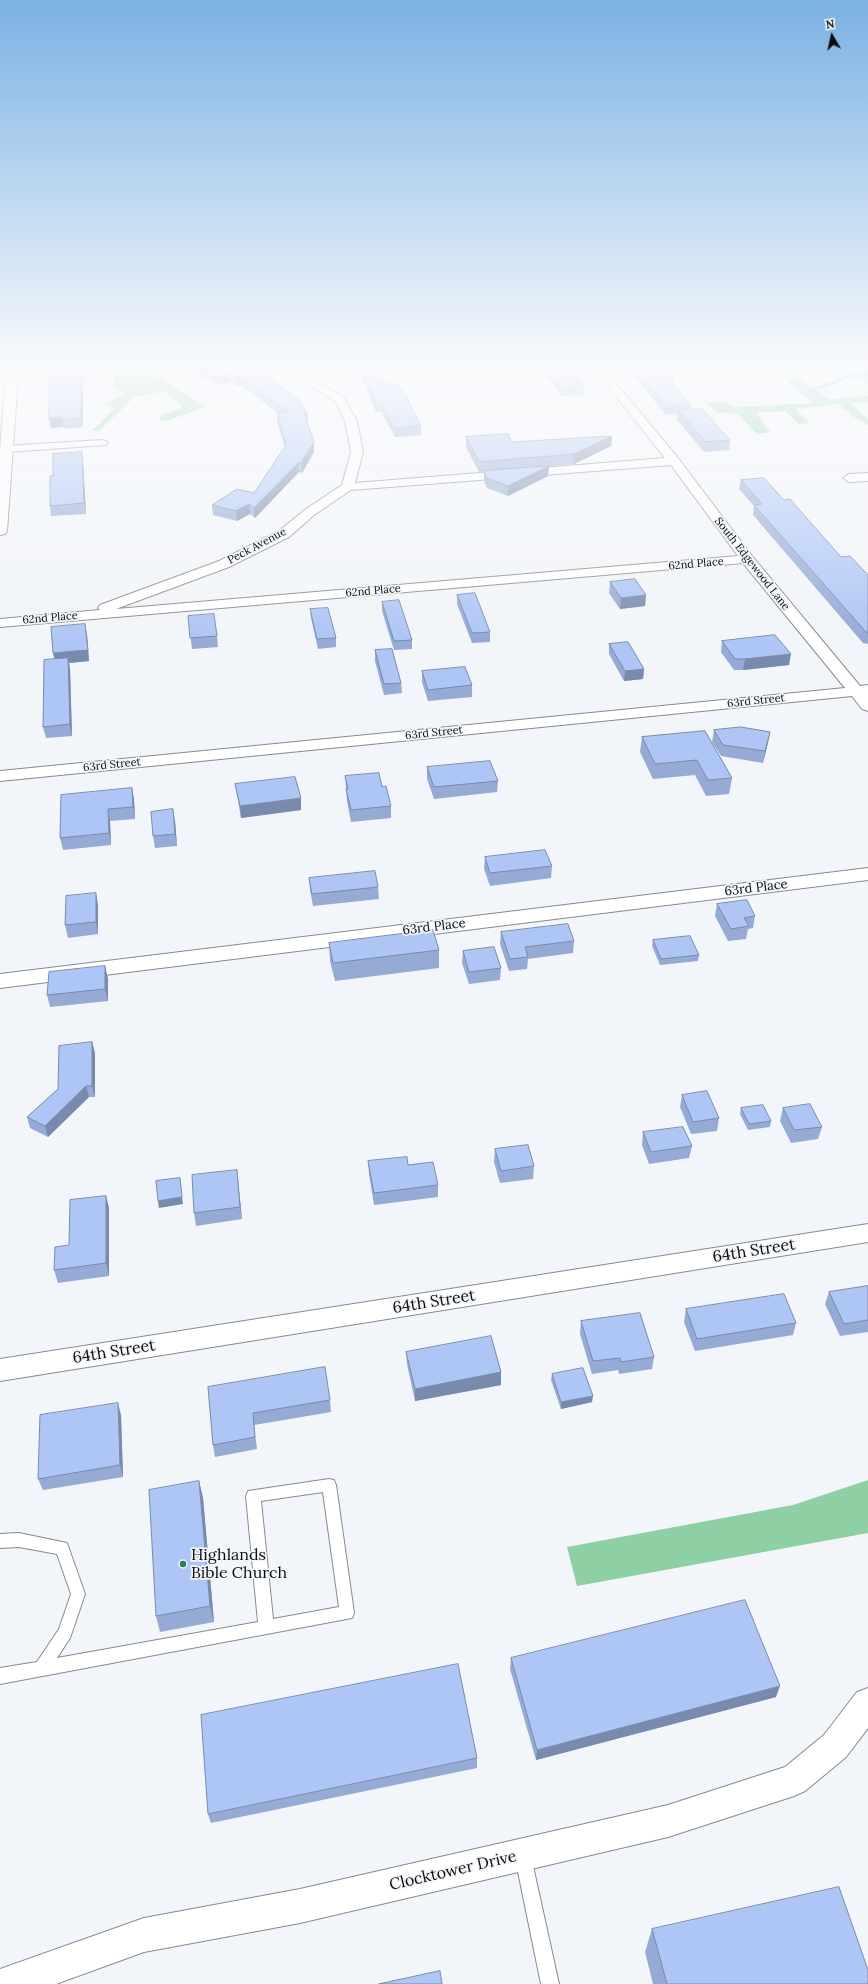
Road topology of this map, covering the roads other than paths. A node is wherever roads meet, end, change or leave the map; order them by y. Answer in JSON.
{"nodes":[{"id":1,"x":6,"y":456,"type":"edge"},
{"id":2,"x":356,"y":456,"type":"edge"},
{"id":3,"x":670,"y":456,"type":"edge"},
{"id":4,"x":674,"y":461,"type":"junction"},
{"id":5,"x":868,"y":477,"type":"edge"},
{"id":6,"x":849,"y":478,"type":"dead end"},
{"id":7,"x":348,"y":487,"type":"junction"},
{"id":8,"x":0,"y":531,"type":"edge"},
{"id":9,"x":747,"y":559,"type":"junction"},
{"id":10,"x":87,"y":615,"type":"junction"},
{"id":11,"x":0,"y":623,"type":"edge"},
{"id":12,"x":862,"y":690,"type":"edge"},
{"id":13,"x":868,"y":706,"type":"edge"},
{"id":14,"x":0,"y":776,"type":"edge"},
{"id":15,"x":868,"y":874,"type":"edge"},
{"id":16,"x":0,"y":980,"type":"edge"},
{"id":17,"x":868,"y":1233,"type":"edge"},
{"id":18,"x":0,"y":1370,"type":"edge"},
{"id":19,"x":0,"y":1541,"type":"edge"},
{"id":20,"x":266,"y":1627,"type":"junction"},
{"id":21,"x":42,"y":1669,"type":"junction"},
{"id":22,"x":0,"y":1676,"type":"edge"},
{"id":23,"x":868,"y":1703,"type":"edge"},
{"id":24,"x":523,"y":1855,"type":"junction"},
{"id":25,"x":7,"y":1984,"type":"edge"},
{"id":26,"x":550,"y":1984,"type":"edge"}],
"edges":[{"from":1,"to":8,"type":"street"},
{"from":2,"to":7,"type":"street"},
{"from":3,"to":4,"type":"street","name":"South Edgewood Lane"},
{"from":4,"to":7,"type":"street"},
{"from":4,"to":9,"type":"street","name":"South Edgewood Lane"},
{"from":5,"to":6,"type":"street"},
{"from":7,"to":10,"type":"street","name":"Peck Avenue"},
{"from":9,"to":10,"type":"street","name":"62nd Place"},
{"from":9,"to":12,"type":"street","name":"South Edgewood Lane"},
{"from":10,"to":11,"type":"street","name":"62nd Place"},
{"from":12,"to":13,"type":"street","name":"South Edgewood Lane"},
{"from":12,"to":14,"type":"street","name":"63rd Street"},
{"from":15,"to":16,"type":"street","name":"63rd Place"},
{"from":17,"to":18,"type":"street","name":"64th Street"},
{"from":19,"to":21,"type":"lane"},
{"from":20,"to":20,"type":"lane"},
{"from":20,"to":21,"type":"lane"},
{"from":21,"to":22,"type":"lane"},
{"from":23,"to":24,"type":"street","name":"Clocktower Drive"},
{"from":24,"to":25,"type":"street","name":"Clocktower Drive"},
{"from":24,"to":26,"type":"lane"}]}
